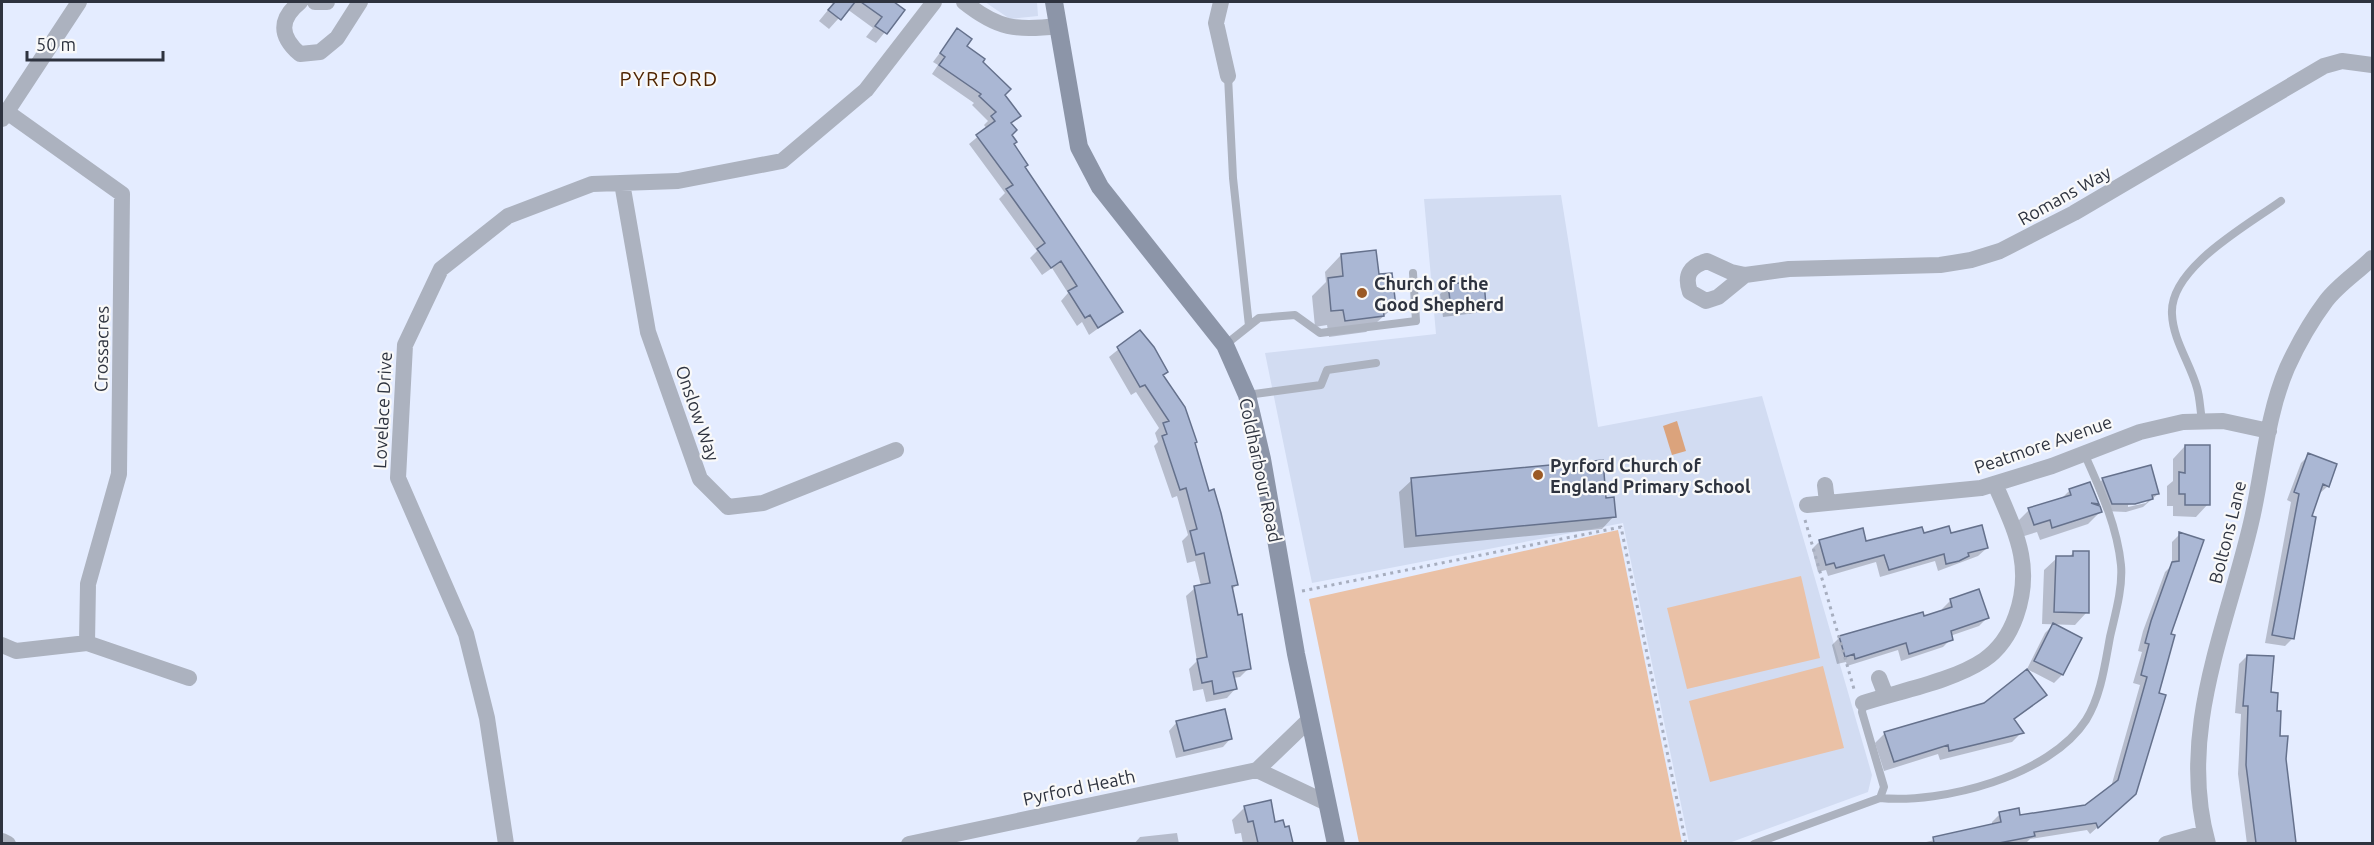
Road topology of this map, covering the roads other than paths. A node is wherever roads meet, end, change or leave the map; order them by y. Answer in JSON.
{"nodes":[{"id":1,"x":79,"y":2,"type":"edge"},
{"id":2,"x":300,"y":2,"type":"edge"},
{"id":3,"x":315,"y":2,"type":"edge"},
{"id":4,"x":327,"y":2,"type":"edge"},
{"id":5,"x":360,"y":2,"type":"edge"},
{"id":6,"x":934,"y":2,"type":"edge"},
{"id":7,"x":964,"y":2,"type":"edge"},
{"id":8,"x":1054,"y":2,"type":"edge"},
{"id":9,"x":1221,"y":2,"type":"edge"},
{"id":10,"x":1058,"y":26,"type":"junction"},
{"id":11,"x":2373,"y":65,"type":"edge"},
{"id":12,"x":1228,"y":76,"type":"joint"},
{"id":13,"x":4,"y":116,"type":"edge"},
{"id":14,"x":622,"y":183,"type":"junction"},
{"id":15,"x":2281,"y":201,"type":"dead end"},
{"id":16,"x":2373,"y":258,"type":"edge"},
{"id":17,"x":1413,"y":273,"type":"dead end"},
{"id":18,"x":1745,"y":275,"type":"dead end"},
{"id":19,"x":1249,"y":326,"type":"junction"},
{"id":20,"x":1225,"y":345,"type":"junction"},
{"id":21,"x":1376,"y":363,"type":"dead end"},
{"id":22,"x":1247,"y":395,"type":"junction"},
{"id":23,"x":2202,"y":420,"type":"junction"},
{"id":24,"x":2269,"y":431,"type":"junction"},
{"id":25,"x":896,"y":450,"type":"dead end"},
{"id":26,"x":2084,"y":453,"type":"junction"},
{"id":27,"x":1995,"y":484,"type":"junction"},
{"id":28,"x":1825,"y":485,"type":"dead end"},
{"id":29,"x":1827,"y":502,"type":"junction"},
{"id":30,"x":1807,"y":505,"type":"road end"},
{"id":31,"x":87,"y":643,"type":"junction"},
{"id":32,"x":2,"y":645,"type":"edge"},
{"id":33,"x":189,"y":678,"type":"dead end"},
{"id":34,"x":1879,"y":678,"type":"dead end"},
{"id":35,"x":1886,"y":696,"type":"junction"},
{"id":36,"x":1863,"y":703,"type":"joint"},
{"id":37,"x":1310,"y":719,"type":"junction"},
{"id":38,"x":1257,"y":770,"type":"junction"},
{"id":39,"x":1880,"y":798,"type":"junction"},
{"id":40,"x":1327,"y":803,"type":"junction"},
{"id":41,"x":2207,"y":838,"type":"edge"},
{"id":42,"x":2,"y":841,"type":"edge"},
{"id":43,"x":8,"y":843,"type":"edge"},
{"id":44,"x":506,"y":843,"type":"edge"},
{"id":45,"x":909,"y":843,"type":"edge"},
{"id":46,"x":1336,"y":843,"type":"edge"},
{"id":47,"x":1754,"y":843,"type":"edge"},
{"id":48,"x":2166,"y":843,"type":"edge"}],
"edges":[{"from":1,"to":13,"type":"street"},
{"from":2,"to":5,"type":"street"},
{"from":3,"to":4,"type":"street"},
{"from":6,"to":14,"type":"street","name":"Lovelace Drive"},
{"from":7,"to":10,"type":"street"},
{"from":8,"to":10,"type":"main road","name":"Coldharbour Road"},
{"from":9,"to":12,"type":"street"},
{"from":10,"to":20,"type":"main road","name":"Coldharbour Road"},
{"from":11,"to":18,"type":"street","name":"Romans Way"},
{"from":12,"to":19,"type":"lane"},
{"from":13,"to":31,"type":"street","name":"Crossacres"},
{"from":14,"to":25,"type":"street","name":"Onslow Way"},
{"from":14,"to":44,"type":"street","name":"Lovelace Drive"},
{"from":15,"to":23,"type":"lane"},
{"from":16,"to":24,"type":"street","name":"Boltons Lane"},
{"from":17,"to":19,"type":"lane"},
{"from":19,"to":20,"type":"lane"},
{"from":20,"to":22,"type":"main road","name":"Coldharbour Road"},
{"from":21,"to":22,"type":"lane"},
{"from":22,"to":37,"type":"main road","name":"Coldharbour Road"},
{"from":23,"to":24,"type":"street","name":"Peatmore Avenue"},
{"from":23,"to":26,"type":"street","name":"Peatmore Avenue"},
{"from":24,"to":41,"type":"street","name":"Boltons Lane"},
{"from":26,"to":27,"type":"street","name":"Peatmore Avenue"},
{"from":26,"to":39,"type":"lane"},
{"from":27,"to":29,"type":"street","name":"Peatmore Avenue"},
{"from":27,"to":35,"type":"street"},
{"from":28,"to":29,"type":"street"},
{"from":29,"to":30,"type":"street","name":"Peatmore Avenue"},
{"from":31,"to":32,"type":"street"},
{"from":31,"to":33,"type":"street"},
{"from":34,"to":35,"type":"street"},
{"from":35,"to":36,"type":"street"},
{"from":36,"to":39,"type":"lane"},
{"from":37,"to":38,"type":"street"},
{"from":37,"to":40,"type":"main road","name":"Coldharbour Road"},
{"from":38,"to":40,"type":"street"},
{"from":38,"to":45,"type":"street","name":"Pyrford Heath"},
{"from":39,"to":47,"type":"lane"},
{"from":40,"to":46,"type":"main road","name":"Coldharbour Road"},
{"from":41,"to":48,"type":"street"},
{"from":42,"to":43,"type":"street"}]}
